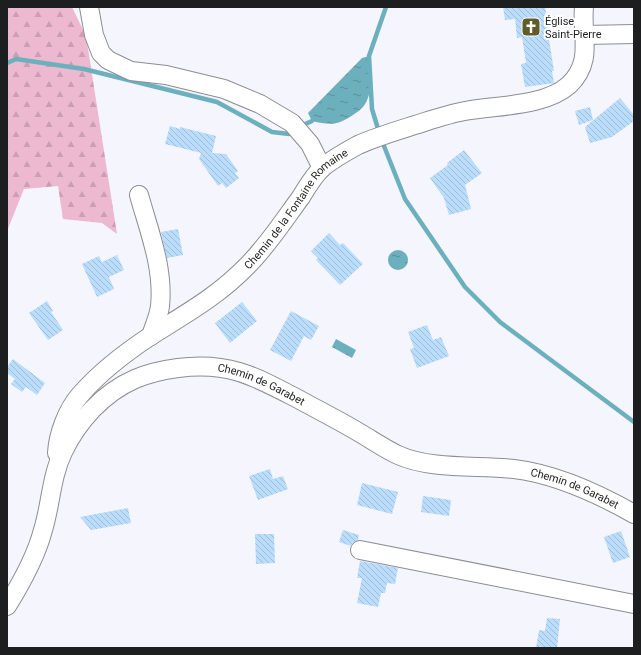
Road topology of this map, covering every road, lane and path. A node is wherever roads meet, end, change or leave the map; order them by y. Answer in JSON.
{"nodes":[{"id":1,"x":89,"y":7,"type":"edge"},
{"id":2,"x":584,"y":7,"type":"edge"},
{"id":3,"x":634,"y":34,"type":"edge"},
{"id":4,"x":585,"y":35,"type":"junction"},
{"id":5,"x":322,"y":168,"type":"junction"},
{"id":6,"x":139,"y":195,"type":"dead end"},
{"id":7,"x":151,"y":336,"type":"junction"},
{"id":8,"x":56,"y":468,"type":"junction"},
{"id":9,"x":634,"y":514,"type":"edge"},
{"id":10,"x":360,"y":550,"type":"dead end"},
{"id":11,"x":634,"y":604,"type":"edge"},
{"id":12,"x":7,"y":606,"type":"edge"}],
"edges":[{"from":1,"to":5,"type":"street"},
{"from":2,"to":4,"type":"street","name":"Chemin de la Fontaine Romaine"},
{"from":3,"to":4,"type":"street"},
{"from":4,"to":5,"type":"street","name":"Chemin de la Fontaine Romaine"},
{"from":5,"to":7,"type":"street","name":"Chemin de la Fontaine Romaine"},
{"from":6,"to":7,"type":"street"},
{"from":7,"to":8,"type":"street","name":"Chemin de la Fontaine Romaine"},
{"from":8,"to":9,"type":"street","name":"Chemin de Garabet"},
{"from":8,"to":12,"type":"street","name":"Chemin de Garabet"},
{"from":10,"to":11,"type":"street"}]}
